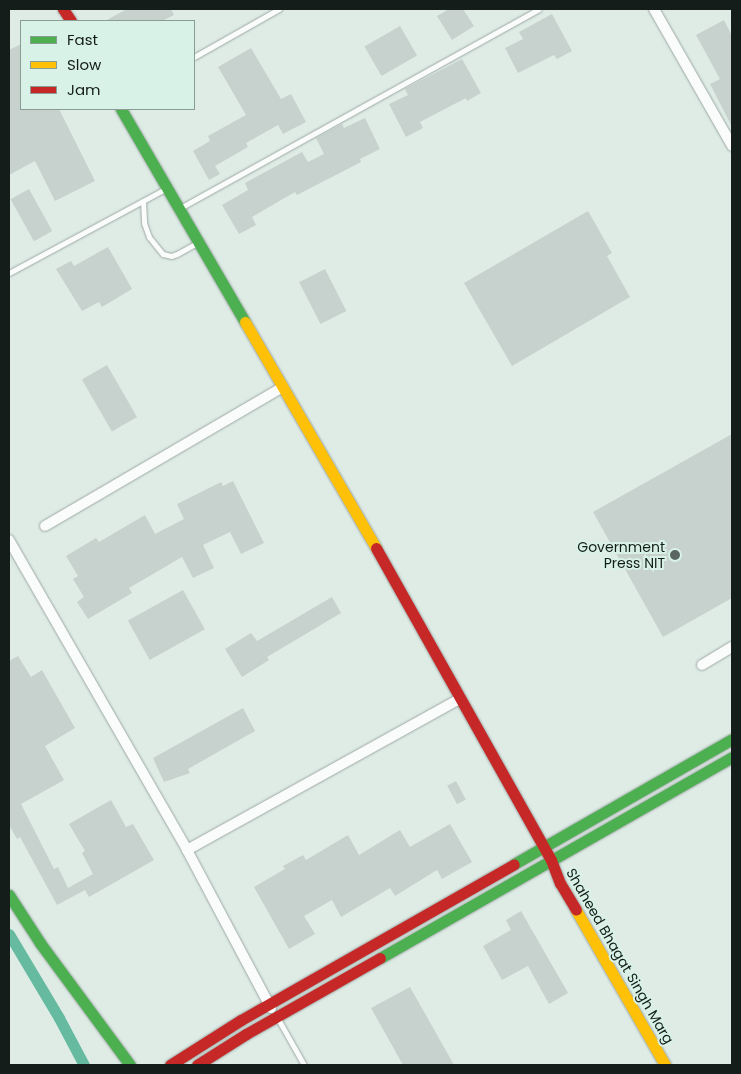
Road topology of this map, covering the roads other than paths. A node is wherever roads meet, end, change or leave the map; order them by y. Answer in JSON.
{"nodes":[{"id":1,"x":63,"y":9,"type":"edge"},
{"id":2,"x":280,"y":9,"type":"edge"},
{"id":3,"x":539,"y":9,"type":"edge"},
{"id":4,"x":654,"y":9,"type":"edge"},
{"id":5,"x":70,"y":20,"type":"edge"},
{"id":6,"x":195,"y":56,"type":"edge"},
{"id":7,"x":123,"y":110,"type":"edge"},
{"id":8,"x":732,"y":146,"type":"edge"},
{"id":9,"x":167,"y":188,"type":"junction"},
{"id":10,"x":143,"y":201,"type":"junction"},
{"id":11,"x":179,"y":208,"type":"junction"},
{"id":12,"x":199,"y":242,"type":"junction"},
{"id":13,"x":9,"y":272,"type":"edge"},
{"id":14,"x":283,"y":387,"type":"junction"},
{"id":15,"x":45,"y":526,"type":"dead end"},
{"id":16,"x":9,"y":540,"type":"edge"},
{"id":17,"x":732,"y":647,"type":"edge"},
{"id":18,"x":702,"y":665,"type":"dead end"},
{"id":19,"x":461,"y":698,"type":"junction"},
{"id":20,"x":732,"y":739,"type":"edge"},
{"id":21,"x":732,"y":757,"type":"edge"},
{"id":22,"x":543,"y":847,"type":"junction"},
{"id":23,"x":187,"y":850,"type":"junction"},
{"id":24,"x":551,"y":860,"type":"junction"},
{"id":25,"x":9,"y":895,"type":"edge"},
{"id":26,"x":269,"y":1004,"type":"junction"},
{"id":27,"x":276,"y":1017,"type":"junction"},
{"id":28,"x":130,"y":1065,"type":"edge"},
{"id":29,"x":170,"y":1065,"type":"edge"},
{"id":30,"x":197,"y":1065,"type":"edge"},
{"id":31,"x":304,"y":1065,"type":"edge"},
{"id":32,"x":666,"y":1065,"type":"edge"}],
"edges":[{"from":1,"to":5,"type":"street"},
{"from":2,"to":6,"type":"lane"},
{"from":3,"to":11,"type":"lane"},
{"from":4,"to":8,"type":"street"},
{"from":7,"to":9,"type":"street","name":"Shaheed Bhagat Singh Marg"},
{"from":9,"to":10,"type":"lane"},
{"from":9,"to":11,"type":"street","name":"Shaheed Bhagat Singh Marg"},
{"from":10,"to":12,"type":"lane"},
{"from":10,"to":13,"type":"lane"},
{"from":11,"to":12,"type":"street","name":"Shaheed Bhagat Singh Marg"},
{"from":12,"to":14,"type":"street","name":"Shaheed Bhagat Singh Marg"},
{"from":14,"to":15,"type":"street"},
{"from":14,"to":19,"type":"street","name":"Shaheed Bhagat Singh Marg"},
{"from":16,"to":23,"type":"street"},
{"from":17,"to":18,"type":"street"},
{"from":19,"to":22,"type":"street","name":"Shaheed Bhagat Singh Marg"},
{"from":19,"to":23,"type":"street"},
{"from":20,"to":22,"type":"street"},
{"from":21,"to":24,"type":"street"},
{"from":22,"to":24,"type":"street","name":"Shaheed Bhagat Singh Marg"},
{"from":22,"to":26,"type":"street"},
{"from":23,"to":26,"type":"street"},
{"from":24,"to":27,"type":"street"},
{"from":24,"to":32,"type":"street","name":"Shaheed Bhagat Singh Marg"},
{"from":25,"to":28,"type":"street"},
{"from":26,"to":27,"type":"street"},
{"from":26,"to":29,"type":"street"},
{"from":27,"to":30,"type":"street"},
{"from":27,"to":31,"type":"lane"}]}
